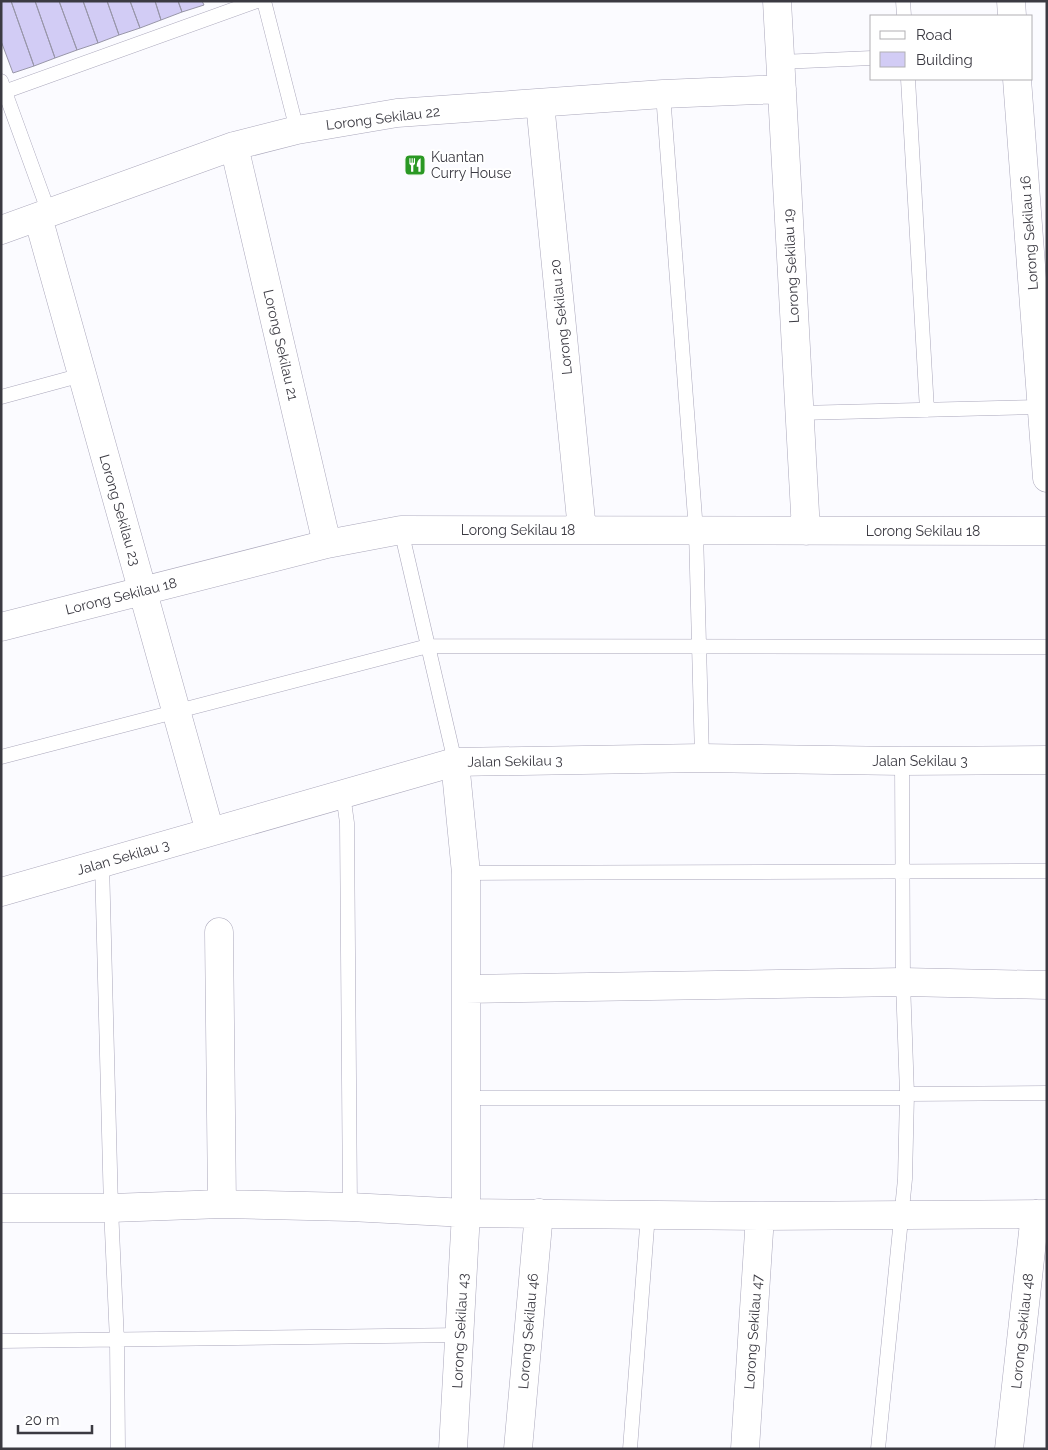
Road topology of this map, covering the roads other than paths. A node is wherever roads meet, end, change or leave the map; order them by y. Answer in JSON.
{"nodes":[{"id":1,"x":257,"y":1,"type":"edge"},
{"id":2,"x":264,"y":1,"type":"edge"},
{"id":3,"x":777,"y":1,"type":"edge"},
{"id":4,"x":903,"y":1,"type":"edge"},
{"id":5,"x":1011,"y":1,"type":"edge"},
{"id":6,"x":904,"y":15,"type":"edge"},
{"id":7,"x":1012,"y":15,"type":"edge"},
{"id":8,"x":870,"y":58,"type":"edge"},
{"id":9,"x":780,"y":62,"type":"junction"},
{"id":10,"x":908,"y":80,"type":"edge"},
{"id":11,"x":1017,"y":80,"type":"edge"},
{"id":12,"x":3,"y":89,"type":"edge"},
{"id":13,"x":782,"y":90,"type":"junction"},
{"id":14,"x":663,"y":94,"type":"junction"},
{"id":15,"x":540,"y":103,"type":"junction"},
{"id":16,"x":297,"y":130,"type":"junction"},
{"id":17,"x":234,"y":146,"type":"junction"},
{"id":18,"x":44,"y":215,"type":"junction"},
{"id":19,"x":1,"y":230,"type":"edge"},
{"id":20,"x":1040,"y":291,"type":"edge"},
{"id":21,"x":82,"y":375,"type":"junction"},
{"id":22,"x":1,"y":397,"type":"edge"},
{"id":23,"x":1041,"y":408,"type":"junction"},
{"id":24,"x":927,"y":410,"type":"junction"},
{"id":25,"x":799,"y":413,"type":"junction"},
{"id":26,"x":1047,"y":478,"type":"edge"},
{"id":27,"x":401,"y":530,"type":"junction"},
{"id":28,"x":582,"y":530,"type":"junction"},
{"id":29,"x":696,"y":531,"type":"junction"},
{"id":30,"x":806,"y":531,"type":"junction"},
{"id":31,"x":1047,"y":531,"type":"edge"},
{"id":32,"x":327,"y":544,"type":"junction"},
{"id":33,"x":143,"y":591,"type":"junction"},
{"id":34,"x":1,"y":627,"type":"edge"},
{"id":35,"x":428,"y":646,"type":"junction"},
{"id":36,"x":699,"y":647,"type":"junction"},
{"id":37,"x":1047,"y":647,"type":"edge"},
{"id":38,"x":176,"y":711,"type":"junction"},
{"id":39,"x":1,"y":757,"type":"edge"},
{"id":40,"x":702,"y":758,"type":"junction"},
{"id":41,"x":1047,"y":760,"type":"edge"},
{"id":42,"x":902,"y":761,"type":"junction"},
{"id":43,"x":455,"y":762,"type":"junction"},
{"id":44,"x":343,"y":794,"type":"junction"},
{"id":45,"x":210,"y":832,"type":"junction"},
{"id":46,"x":102,"y":862,"type":"junction"},
{"id":47,"x":903,"y":871,"type":"junction"},
{"id":48,"x":1047,"y":871,"type":"edge"},
{"id":49,"x":466,"y":873,"type":"junction"},
{"id":50,"x":1,"y":892,"type":"edge"},
{"id":51,"x":219,"y":932,"type":"dead end"},
{"id":52,"x":903,"y":982,"type":"junction"},
{"id":53,"x":1047,"y":985,"type":"edge"},
{"id":54,"x":466,"y":989,"type":"junction"},
{"id":55,"x":1047,"y":1093,"type":"edge"},
{"id":56,"x":907,"y":1096,"type":"junction"},
{"id":57,"x":465,"y":1098,"type":"junction"},
{"id":58,"x":222,"y":1204,"type":"junction"},
{"id":59,"x":350,"y":1207,"type":"junction"},
{"id":60,"x":1,"y":1208,"type":"edge"},
{"id":61,"x":112,"y":1208,"type":"junction"},
{"id":62,"x":466,"y":1213,"type":"junction"},
{"id":63,"x":539,"y":1213,"type":"junction"},
{"id":64,"x":648,"y":1214,"type":"junction"},
{"id":65,"x":1041,"y":1214,"type":"edge"},
{"id":66,"x":760,"y":1216,"type":"junction"},
{"id":67,"x":902,"y":1216,"type":"junction"},
{"id":68,"x":461,"y":1335,"type":"junction"},
{"id":69,"x":1,"y":1341,"type":"edge"},
{"id":70,"x":118,"y":1341,"type":"junction"},
{"id":71,"x":118,"y":1449,"type":"edge"},
{"id":72,"x":453,"y":1449,"type":"edge"},
{"id":73,"x":518,"y":1449,"type":"edge"},
{"id":74,"x":630,"y":1449,"type":"edge"},
{"id":75,"x":746,"y":1449,"type":"edge"},
{"id":76,"x":878,"y":1449,"type":"edge"},
{"id":77,"x":1009,"y":1449,"type":"edge"}],
"edges":[{"from":1,"to":12,"type":"lane"},
{"from":2,"to":16,"type":"lane"},
{"from":3,"to":9,"type":"street","name":"Lorong Sekilau 19"},
{"from":4,"to":6,"type":"lane"},
{"from":5,"to":7,"type":"street"},
{"from":8,"to":9,"type":"lane"},
{"from":9,"to":13,"type":"street","name":"Lorong Sekilau 19"},
{"from":10,"to":24,"type":"lane"},
{"from":11,"to":20,"type":"street","name":"Lorong Sekilau 16"},
{"from":12,"to":18,"type":"lane"},
{"from":13,"to":14,"type":"street","name":"Lorong Sekilau 22"},
{"from":13,"to":25,"type":"street","name":"Lorong Sekilau 19"},
{"from":14,"to":15,"type":"street","name":"Lorong Sekilau 22"},
{"from":14,"to":29,"type":"lane"},
{"from":15,"to":16,"type":"street","name":"Lorong Sekilau 22"},
{"from":15,"to":28,"type":"street","name":"Lorong Sekilau 20"},
{"from":16,"to":17,"type":"street","name":"Lorong Sekilau 22"},
{"from":17,"to":18,"type":"street","name":"Lorong Sekilau 22"},
{"from":17,"to":32,"type":"street","name":"Lorong Sekilau 21"},
{"from":18,"to":19,"type":"street","name":"Lorong Sekilau 22"},
{"from":18,"to":21,"type":"street","name":"Lorong Sekilau 23"},
{"from":20,"to":23,"type":"street","name":"Lorong Sekilau 16"},
{"from":21,"to":22,"type":"lane"},
{"from":21,"to":33,"type":"street","name":"Lorong Sekilau 23"},
{"from":23,"to":24,"type":"lane"},
{"from":23,"to":26,"type":"street","name":"Lorong Sekilau 16"},
{"from":24,"to":25,"type":"lane"},
{"from":25,"to":30,"type":"street","name":"Lorong Sekilau 19"},
{"from":27,"to":28,"type":"street","name":"Lorong Sekilau 18"},
{"from":27,"to":32,"type":"street","name":"Lorong Sekilau 18"},
{"from":27,"to":35,"type":"lane"},
{"from":28,"to":29,"type":"street","name":"Lorong Sekilau 18"},
{"from":29,"to":30,"type":"street","name":"Lorong Sekilau 18"},
{"from":29,"to":36,"type":"lane"},
{"from":30,"to":31,"type":"street","name":"Lorong Sekilau 18"},
{"from":32,"to":33,"type":"street","name":"Lorong Sekilau 18"},
{"from":33,"to":34,"type":"street","name":"Lorong Sekilau 18"},
{"from":33,"to":38,"type":"street","name":"Lorong Sekilau 23"},
{"from":35,"to":36,"type":"lane"},
{"from":35,"to":38,"type":"lane"},
{"from":35,"to":43,"type":"lane"},
{"from":36,"to":37,"type":"lane"},
{"from":36,"to":40,"type":"lane"},
{"from":38,"to":39,"type":"lane"},
{"from":38,"to":45,"type":"street","name":"Lorong Sekilau 23"},
{"from":40,"to":42,"type":"street","name":"Jalan Sekilau 3"},
{"from":40,"to":43,"type":"street","name":"Jalan Sekilau 3"},
{"from":41,"to":42,"type":"street","name":"Jalan Sekilau 3"},
{"from":42,"to":47,"type":"lane"},
{"from":43,"to":44,"type":"street","name":"Jalan Sekilau 3"},
{"from":43,"to":49,"type":"street","name":"Lorong Sekilau 43"},
{"from":44,"to":45,"type":"street","name":"Jalan Sekilau 3"},
{"from":44,"to":59,"type":"lane"},
{"from":45,"to":46,"type":"street","name":"Jalan Sekilau 3"},
{"from":46,"to":50,"type":"street","name":"Jalan Sekilau 3"},
{"from":46,"to":61,"type":"lane"},
{"from":47,"to":48,"type":"lane"},
{"from":47,"to":49,"type":"lane"},
{"from":47,"to":52,"type":"lane"},
{"from":49,"to":54,"type":"street","name":"Lorong Sekilau 43"},
{"from":51,"to":58,"type":"street"},
{"from":52,"to":53,"type":"street"},
{"from":52,"to":54,"type":"street"},
{"from":52,"to":56,"type":"lane"},
{"from":54,"to":57,"type":"street","name":"Lorong Sekilau 43"},
{"from":55,"to":56,"type":"lane"},
{"from":56,"to":57,"type":"lane"},
{"from":56,"to":67,"type":"lane"},
{"from":57,"to":62,"type":"street","name":"Lorong Sekilau 43"},
{"from":58,"to":59,"type":"street"},
{"from":58,"to":61,"type":"street"},
{"from":59,"to":62,"type":"street"},
{"from":60,"to":61,"type":"street"},
{"from":61,"to":70,"type":"lane"},
{"from":62,"to":63,"type":"street"},
{"from":62,"to":68,"type":"street","name":"Lorong Sekilau 43"},
{"from":63,"to":64,"type":"street"},
{"from":63,"to":73,"type":"street","name":"Lorong Sekilau 46"},
{"from":64,"to":66,"type":"street"},
{"from":64,"to":74,"type":"lane"},
{"from":65,"to":67,"type":"street"},
{"from":65,"to":77,"type":"street","name":"Lorong Sekilau 48"},
{"from":66,"to":67,"type":"street"},
{"from":66,"to":75,"type":"street","name":"Lorong Sekilau 47"},
{"from":67,"to":76,"type":"lane"},
{"from":68,"to":70,"type":"lane"},
{"from":68,"to":72,"type":"street","name":"Lorong Sekilau 43"},
{"from":69,"to":70,"type":"lane"},
{"from":70,"to":71,"type":"lane"}]}
